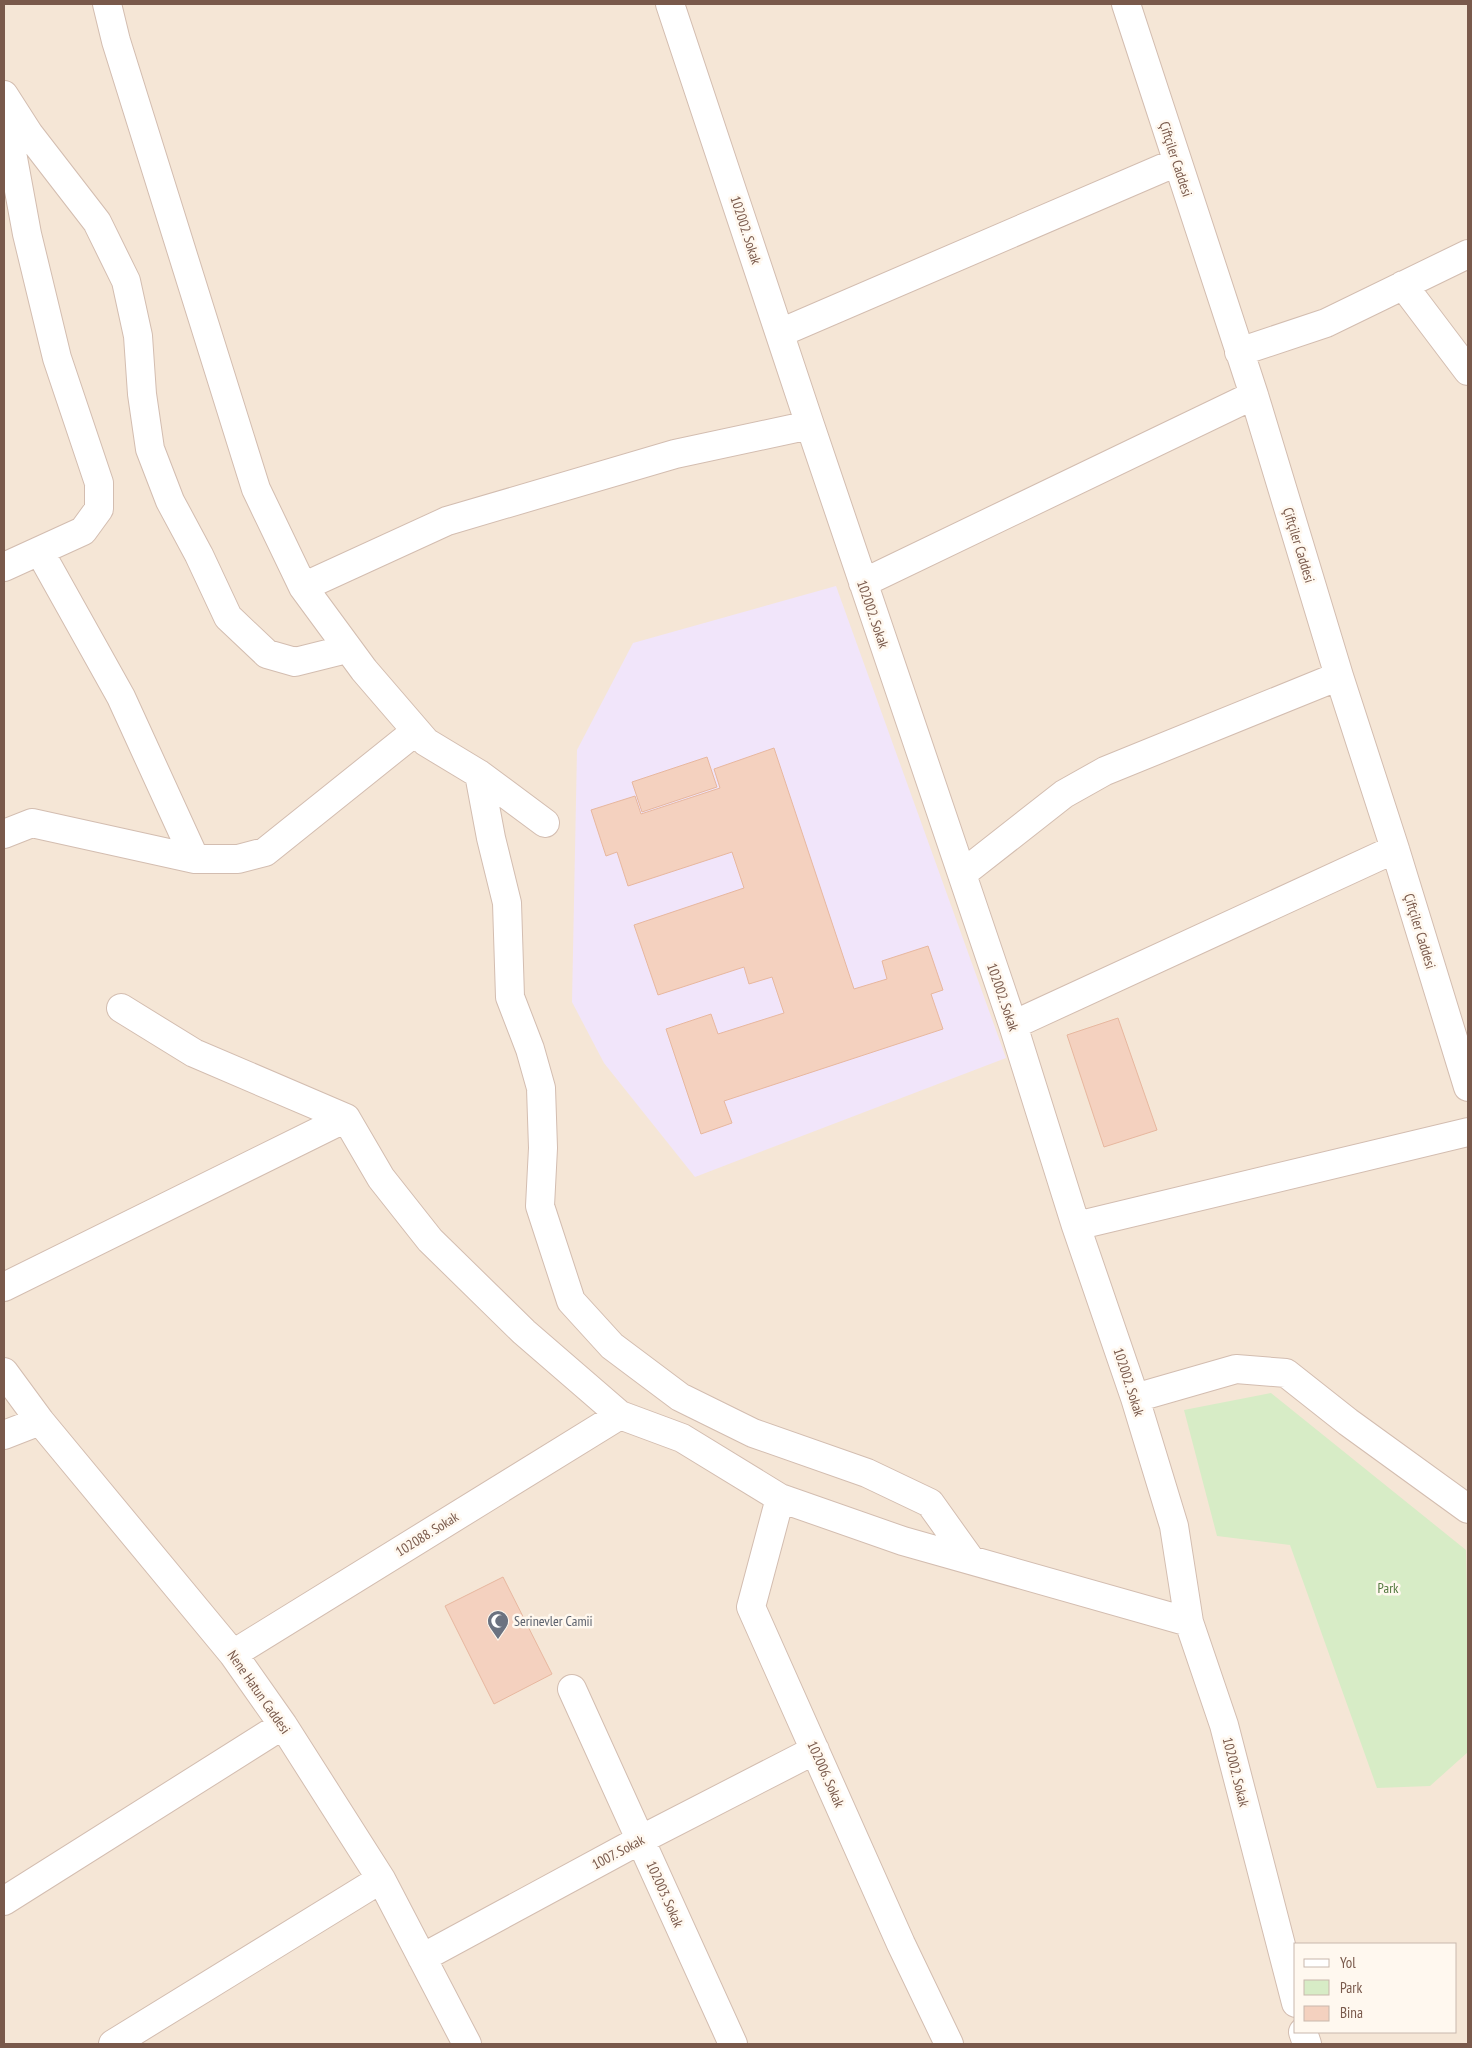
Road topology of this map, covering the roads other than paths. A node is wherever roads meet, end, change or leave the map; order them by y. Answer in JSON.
{"nodes":[{"id":1,"x":108,"y":4,"type":"edge"},
{"id":2,"x":670,"y":4,"type":"edge"},
{"id":3,"x":1126,"y":4,"type":"edge"},
{"id":4,"x":4,"y":95,"type":"edge"},
{"id":5,"x":4,"y":109,"type":"edge"},
{"id":6,"x":1177,"y":162,"type":"junction"},
{"id":7,"x":1468,"y":254,"type":"edge"},
{"id":8,"x":1403,"y":285,"type":"junction"},
{"id":9,"x":780,"y":333,"type":"junction"},
{"id":10,"x":1239,"y":352,"type":"junction"},
{"id":11,"x":1468,"y":371,"type":"edge"},
{"id":12,"x":1254,"y":394,"type":"junction"},
{"id":13,"x":810,"y":425,"type":"junction"},
{"id":14,"x":40,"y":552,"type":"junction"},
{"id":15,"x":4,"y":567,"type":"edge"},
{"id":16,"x":863,"y":583,"type":"junction"},
{"id":17,"x":303,"y":587,"type":"junction"},
{"id":18,"x":347,"y":649,"type":"junction"},
{"id":19,"x":1339,"y":676,"type":"junction"},
{"id":20,"x":416,"y":731,"type":"junction"},
{"id":21,"x":479,"y":774,"type":"junction"},
{"id":22,"x":545,"y":823,"type":"dead end"},
{"id":23,"x":4,"y":834,"type":"edge"},
{"id":24,"x":1395,"y":849,"type":"junction"},
{"id":25,"x":195,"y":859,"type":"junction"},
{"id":26,"x":962,"y":874,"type":"junction"},
{"id":27,"x":121,"y":1008,"type":"dead end"},
{"id":28,"x":1013,"y":1025,"type":"junction"},
{"id":29,"x":1468,"y":1087,"type":"edge"},
{"id":30,"x":346,"y":1118,"type":"junction"},
{"id":31,"x":1468,"y":1132,"type":"edge"},
{"id":32,"x":1076,"y":1226,"type":"junction"},
{"id":33,"x":4,"y":1288,"type":"edge"},
{"id":34,"x":4,"y":1372,"type":"edge"},
{"id":35,"x":1135,"y":1398,"type":"junction"},
{"id":36,"x":620,"y":1415,"type":"junction"},
{"id":37,"x":40,"y":1421,"type":"junction"},
{"id":38,"x":4,"y":1436,"type":"edge"},
{"id":39,"x":780,"y":1498,"type":"junction"},
{"id":40,"x":1468,"y":1509,"type":"edge"},
{"id":41,"x":970,"y":1559,"type":"junction"},
{"id":42,"x":1189,"y":1622,"type":"junction"},
{"id":43,"x":233,"y":1654,"type":"junction"},
{"id":44,"x":572,"y":1689,"type":"dead end"},
{"id":45,"x":283,"y":1725,"type":"junction"},
{"id":46,"x":815,"y":1750,"type":"junction"},
{"id":47,"x":640,"y":1840,"type":"junction"},
{"id":48,"x":380,"y":1879,"type":"junction"},
{"id":49,"x":4,"y":1902,"type":"edge"},
{"id":50,"x":422,"y":1958,"type":"junction"},
{"id":51,"x":1294,"y":1995,"type":"edge"},
{"id":52,"x":113,"y":2044,"type":"edge"},
{"id":53,"x":467,"y":2044,"type":"edge"},
{"id":54,"x":733,"y":2044,"type":"edge"},
{"id":55,"x":949,"y":2044,"type":"edge"}],
"edges":[{"from":1,"to":17,"type":"street"},
{"from":2,"to":9,"type":"street","name":"102002. Sokak"},
{"from":3,"to":6,"type":"street","name":"Çiftçiler Caddesi"},
{"from":4,"to":18,"type":"street"},
{"from":5,"to":14,"type":"street"},
{"from":6,"to":9,"type":"street"},
{"from":6,"to":10,"type":"street","name":"Çiftçiler Caddesi"},
{"from":7,"to":8,"type":"street"},
{"from":8,"to":10,"type":"street"},
{"from":8,"to":11,"type":"street"},
{"from":9,"to":13,"type":"street","name":"102002. Sokak"},
{"from":10,"to":12,"type":"street","name":"Çiftçiler Caddesi"},
{"from":12,"to":16,"type":"street"},
{"from":12,"to":19,"type":"street","name":"Çiftçiler Caddesi"},
{"from":13,"to":16,"type":"street","name":"102002. Sokak"},
{"from":13,"to":17,"type":"street"},
{"from":14,"to":15,"type":"street"},
{"from":14,"to":25,"type":"street"},
{"from":16,"to":26,"type":"street","name":"102002. Sokak"},
{"from":17,"to":18,"type":"street"},
{"from":18,"to":20,"type":"street"},
{"from":19,"to":24,"type":"street","name":"Çiftçiler Caddesi"},
{"from":19,"to":26,"type":"street"},
{"from":20,"to":21,"type":"street"},
{"from":20,"to":25,"type":"street"},
{"from":21,"to":22,"type":"street"},
{"from":21,"to":41,"type":"street"},
{"from":23,"to":25,"type":"street"},
{"from":24,"to":28,"type":"street"},
{"from":24,"to":29,"type":"street","name":"Çiftçiler Caddesi"},
{"from":26,"to":28,"type":"street","name":"102002. Sokak"},
{"from":27,"to":30,"type":"street"},
{"from":28,"to":32,"type":"street","name":"102002. Sokak"},
{"from":30,"to":33,"type":"street"},
{"from":30,"to":36,"type":"street"},
{"from":31,"to":32,"type":"street"},
{"from":32,"to":35,"type":"street","name":"102002. Sokak"},
{"from":34,"to":37,"type":"street","name":"Nene Hatun Caddesi"},
{"from":35,"to":40,"type":"street"},
{"from":35,"to":42,"type":"street","name":"102002. Sokak"},
{"from":36,"to":39,"type":"street"},
{"from":36,"to":43,"type":"street","name":"102088. Sokak"},
{"from":37,"to":38,"type":"street"},
{"from":37,"to":43,"type":"street","name":"Nene Hatun Caddesi"},
{"from":39,"to":41,"type":"street"},
{"from":39,"to":46,"type":"street","name":"102006. Sokak"},
{"from":41,"to":42,"type":"street"},
{"from":42,"to":51,"type":"street","name":"102002. Sokak"},
{"from":43,"to":45,"type":"street","name":"Nene Hatun Caddesi"},
{"from":44,"to":47,"type":"street","name":"102003. Sokak"},
{"from":45,"to":48,"type":"street","name":"Nene Hatun Caddesi"},
{"from":45,"to":49,"type":"street"},
{"from":46,"to":47,"type":"street","name":"1007. Sokak"},
{"from":46,"to":55,"type":"street","name":"102006. Sokak"},
{"from":47,"to":50,"type":"street","name":"1007. Sokak"},
{"from":47,"to":54,"type":"street","name":"102003. Sokak"},
{"from":48,"to":50,"type":"street","name":"Nene Hatun Caddesi"},
{"from":48,"to":52,"type":"street"},
{"from":50,"to":53,"type":"street","name":"Nene Hatun Caddesi"}]}
